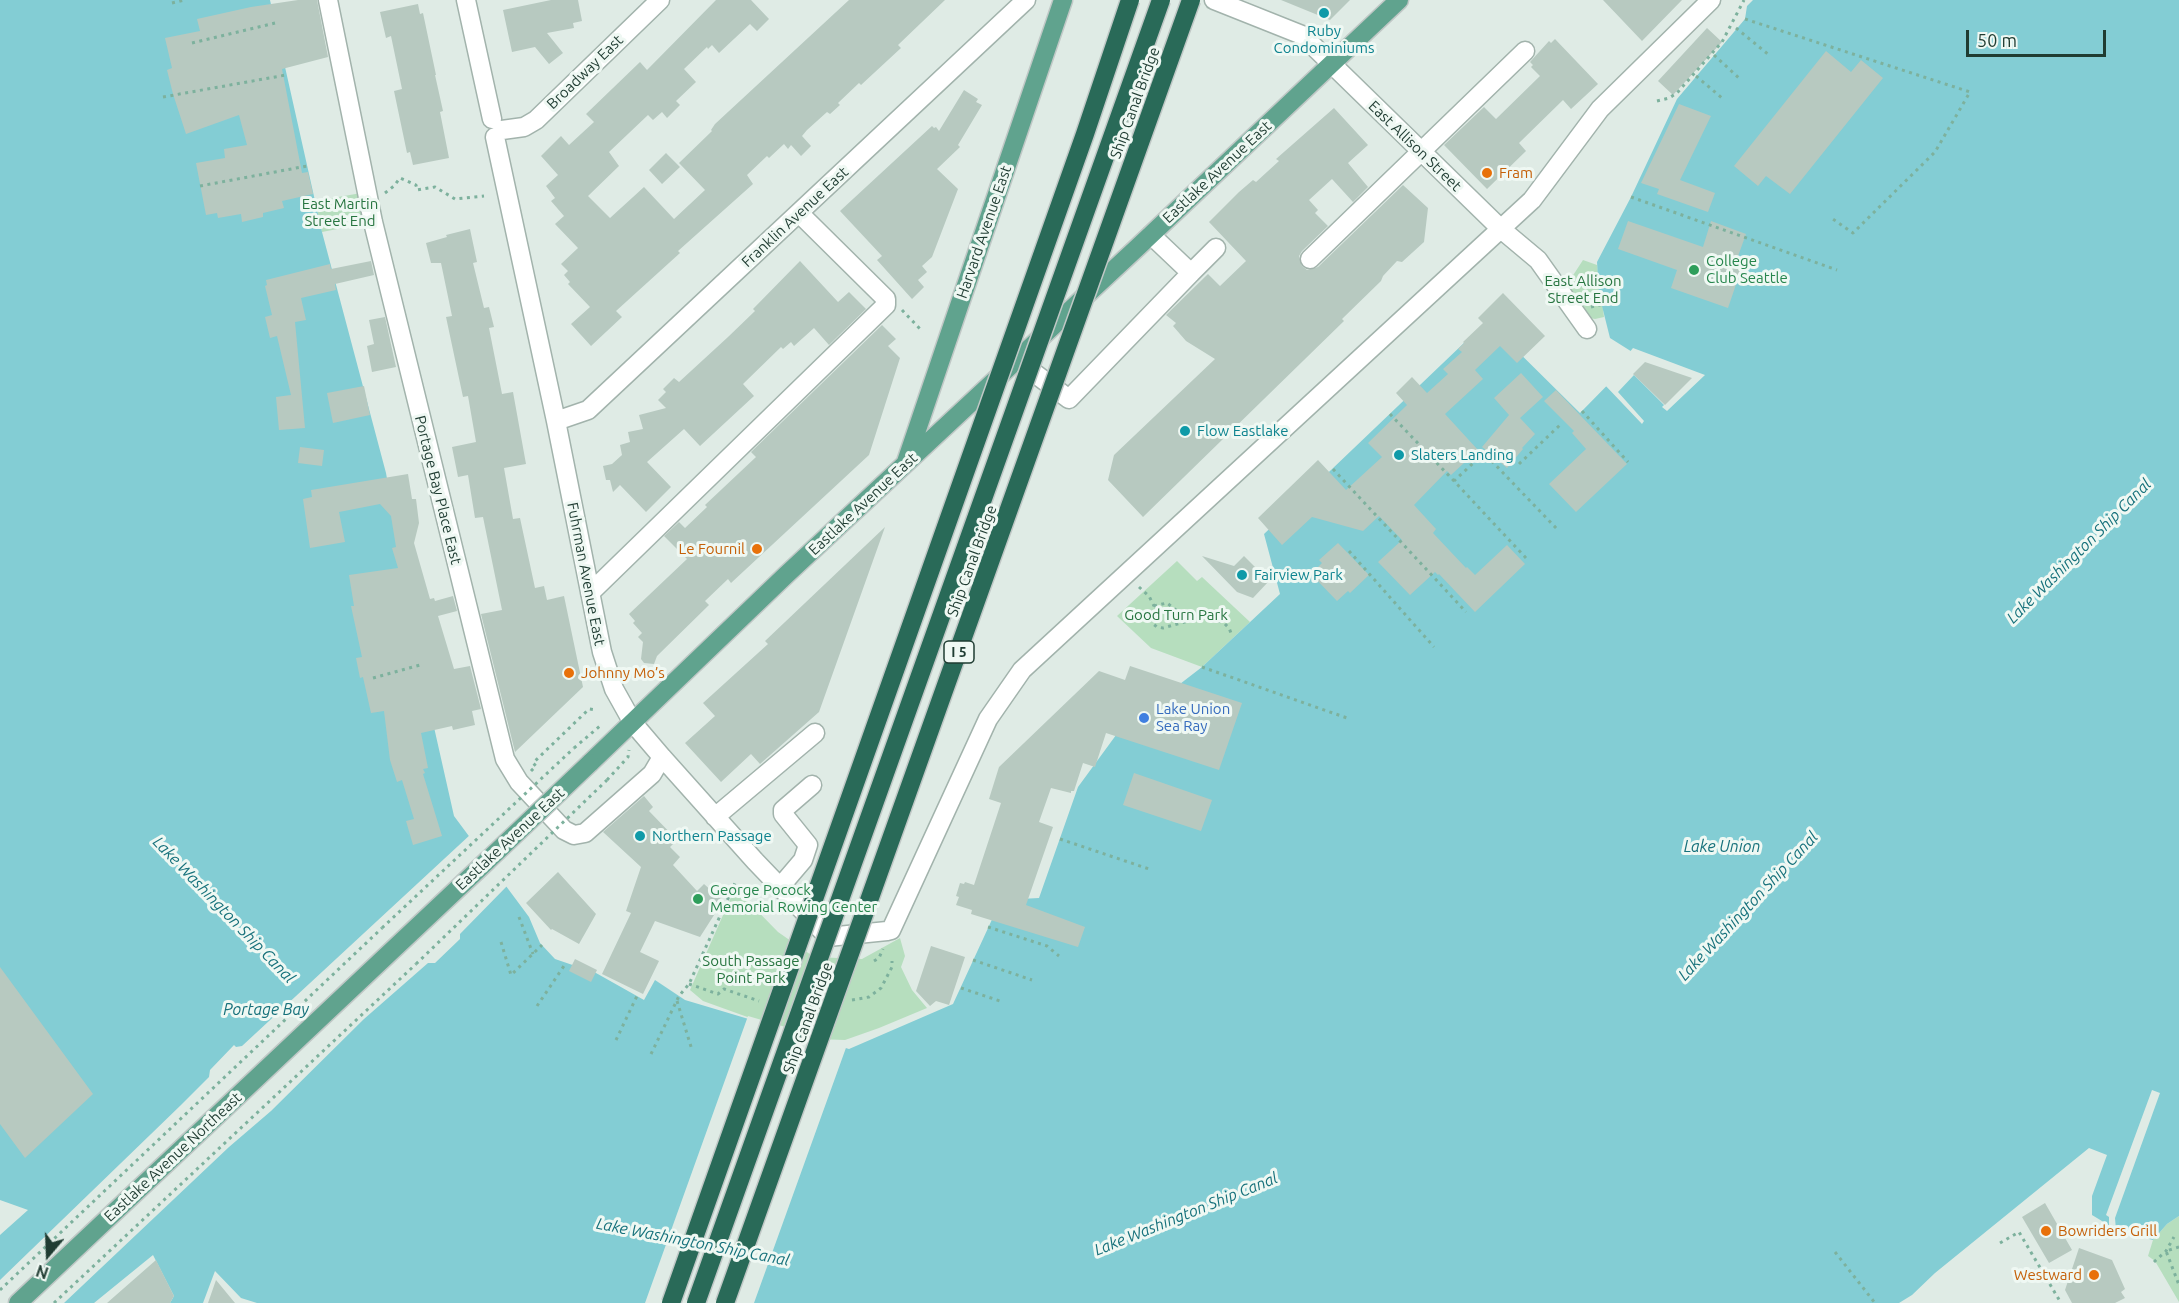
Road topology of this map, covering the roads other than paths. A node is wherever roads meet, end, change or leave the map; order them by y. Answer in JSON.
{"nodes":[{"id":1,"x":328,"y":0,"type":"edge"},
{"id":2,"x":466,"y":0,"type":"edge"},
{"id":3,"x":660,"y":0,"type":"edge"},
{"id":4,"x":1026,"y":0,"type":"edge"},
{"id":5,"x":1063,"y":0,"type":"edge"},
{"id":6,"x":1130,"y":0,"type":"edge"},
{"id":7,"x":1161,"y":0,"type":"edge"},
{"id":8,"x":1191,"y":0,"type":"edge"},
{"id":9,"x":1216,"y":0,"type":"edge"},
{"id":10,"x":1399,"y":0,"type":"edge"},
{"id":11,"x":1711,"y":0,"type":"edge"},
{"id":12,"x":1525,"y":51,"type":"dead end"},
{"id":13,"x":1332,"y":64,"type":"junction"},
{"id":14,"x":496,"y":129,"type":"junction"},
{"id":15,"x":1421,"y":152,"type":"junction"},
{"id":16,"x":800,"y":213,"type":"junction"},
{"id":17,"x":1501,"y":229,"type":"junction"},
{"id":18,"x":1151,"y":235,"type":"junction"},
{"id":19,"x":1216,"y":248,"type":"dead end"},
{"id":20,"x":1310,"y":259,"type":"dead end"},
{"id":21,"x":1191,"y":273,"type":"junction"},
{"id":22,"x":1587,"y":329,"type":"dead end"},
{"id":23,"x":1016,"y":360,"type":"junction"},
{"id":24,"x":556,"y":421,"type":"junction"},
{"id":25,"x":906,"y":464,"type":"junction"},
{"id":26,"x":590,"y":593,"type":"junction"},
{"id":27,"x":633,"y":723,"type":"junction"},
{"id":28,"x":814,"y":733,"type":"dead end"},
{"id":29,"x":662,"y":757,"type":"junction"},
{"id":30,"x":813,"y":785,"type":"dead end"},
{"id":31,"x":715,"y":816,"type":"junction"},
{"id":32,"x":780,"y":887,"type":"junction"},
{"id":33,"x":328,"y":1011,"type":"joint"},
{"id":34,"x":18,"y":1303,"type":"edge"},
{"id":35,"x":671,"y":1303,"type":"edge"},
{"id":36,"x":696,"y":1303,"type":"edge"},
{"id":37,"x":725,"y":1303,"type":"edge"}],
"edges":[{"from":1,"to":29,"type":"street","name":"Portage Bay Place East"},
{"from":2,"to":14,"type":"street","name":"Fuhrman Avenue East"},
{"from":3,"to":14,"type":"street","name":"Broadway East"},
{"from":4,"to":16,"type":"street","name":"Franklin Avenue East"},
{"from":5,"to":25,"type":"main road","name":"Harvard Avenue East"},
{"from":6,"to":35,"type":"highway","bridge":true},
{"from":7,"to":36,"type":"highway","name":"Ship Canal Bridge","bridge":true},
{"from":8,"to":37,"type":"highway","name":"Ship Canal Bridge","number":"I 5","bridge":true},
{"from":9,"to":13,"type":"street","name":"East Allison Street"},
{"from":10,"to":13,"type":"main road","name":"Eastlake Avenue East"},
{"from":11,"to":17,"type":"street"},
{"from":12,"to":15,"type":"street"},
{"from":13,"to":15,"type":"street","name":"East Allison Street"},
{"from":13,"to":18,"type":"main road","name":"Eastlake Avenue East"},
{"from":14,"to":24,"type":"street","name":"Fuhrman Avenue East"},
{"from":15,"to":17,"type":"street","name":"East Allison Street"},
{"from":15,"to":20,"type":"street"},
{"from":16,"to":24,"type":"street","name":"Franklin Avenue East"},
{"from":16,"to":26,"type":"street"},
{"from":17,"to":22,"type":"street","name":"East Allison Street"},
{"from":17,"to":32,"type":"street","name":"Fuhrman Avenue East"},
{"from":18,"to":21,"type":"street"},
{"from":18,"to":23,"type":"main road","name":"Eastlake Avenue East"},
{"from":19,"to":21,"type":"street"},
{"from":21,"to":23,"type":"street"},
{"from":23,"to":25,"type":"main road","name":"Eastlake Avenue East"},
{"from":24,"to":26,"type":"street","name":"Fuhrman Avenue East"},
{"from":25,"to":27,"type":"main road","name":"Eastlake Avenue East"},
{"from":26,"to":27,"type":"street","name":"Fuhrman Avenue East"},
{"from":27,"to":29,"type":"street","name":"Fuhrman Avenue East"},
{"from":27,"to":33,"type":"main road","name":"Eastlake Avenue East","bridge":true},
{"from":28,"to":31,"type":"street"},
{"from":29,"to":31,"type":"street","name":"Fuhrman Avenue East"},
{"from":30,"to":32,"type":"street"},
{"from":31,"to":32,"type":"street","name":"Fuhrman Avenue East"},
{"from":33,"to":34,"type":"main road","name":"Eastlake Avenue Northeast"}]}
